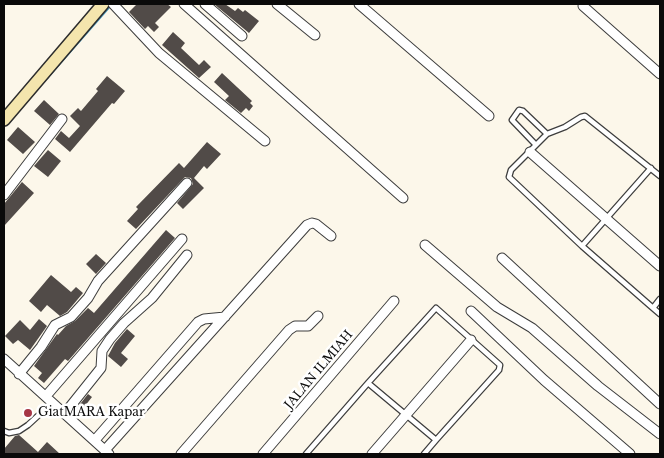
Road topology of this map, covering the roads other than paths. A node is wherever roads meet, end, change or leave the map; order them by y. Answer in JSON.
{"nodes":[{"id":1,"x":110,"y":4,"type":"edge"},
{"id":2,"x":184,"y":4,"type":"edge"},
{"id":3,"x":205,"y":4,"type":"edge"},
{"id":4,"x":277,"y":4,"type":"edge"},
{"id":5,"x":358,"y":4,"type":"edge"},
{"id":6,"x":583,"y":6,"type":"dead end"},
{"id":7,"x":314,"y":35,"type":"dead end"},
{"id":8,"x":242,"y":36,"type":"dead end"},
{"id":9,"x":660,"y":74,"type":"edge"},
{"id":10,"x":489,"y":116,"type":"dead end"},
{"id":11,"x":62,"y":119,"type":"dead end"},
{"id":12,"x":4,"y":120,"type":"edge"},
{"id":13,"x":547,"y":134,"type":"junction"},
{"id":14,"x":265,"y":141,"type":"dead end"},
{"id":15,"x":533,"y":148,"type":"junction"},
{"id":16,"x":651,"y":168,"type":"junction"},
{"id":17,"x":660,"y":176,"type":"edge"},
{"id":18,"x":187,"y":183,"type":"dead end"},
{"id":19,"x":4,"y":195,"type":"edge"},
{"id":20,"x":403,"y":198,"type":"dead end"},
{"id":21,"x":606,"y":219,"type":"junction"},
{"id":22,"x":332,"y":236,"type":"dead end"},
{"id":23,"x":182,"y":239,"type":"dead end"},
{"id":24,"x":425,"y":245,"type":"dead end"},
{"id":25,"x":582,"y":246,"type":"junction"},
{"id":26,"x":187,"y":255,"type":"dead end"},
{"id":27,"x":502,"y":258,"type":"dead end"},
{"id":28,"x":660,"y":266,"type":"edge"},
{"id":29,"x":660,"y":299,"type":"edge"},
{"id":30,"x":394,"y":301,"type":"dead end"},
{"id":31,"x":653,"y":308,"type":"junction"},
{"id":32,"x":471,"y":311,"type":"dead end"},
{"id":33,"x":660,"y":314,"type":"edge"},
{"id":34,"x":318,"y":316,"type":"dead end"},
{"id":35,"x":225,"y":317,"type":"junction"},
{"id":36,"x":470,"y":340,"type":"junction"},
{"id":37,"x":4,"y":359,"type":"edge"},
{"id":38,"x":19,"y":374,"type":"junction"},
{"id":39,"x":368,"y":383,"type":"junction"},
{"id":40,"x":49,"y":399,"type":"junction"},
{"id":41,"x":660,"y":404,"type":"edge"},
{"id":42,"x":65,"y":413,"type":"junction"},
{"id":43,"x":407,"y":415,"type":"junction"},
{"id":44,"x":4,"y":432,"type":"edge"},
{"id":45,"x":660,"y":434,"type":"edge"},
{"id":46,"x":95,"y":440,"type":"junction"},
{"id":47,"x":436,"y":440,"type":"junction"},
{"id":48,"x":106,"y":451,"type":"edge"},
{"id":49,"x":95,"y":454,"type":"edge"},
{"id":50,"x":181,"y":454,"type":"edge"},
{"id":51,"x":263,"y":454,"type":"edge"},
{"id":52,"x":306,"y":454,"type":"edge"},
{"id":53,"x":372,"y":454,"type":"edge"},
{"id":54,"x":424,"y":454,"type":"edge"},
{"id":55,"x":630,"y":454,"type":"edge"}],
"edges":[{"from":1,"to":12,"type":"street"},
{"from":1,"to":14,"type":"street"},
{"from":2,"to":20,"type":"street"},
{"from":3,"to":8,"type":"street"},
{"from":4,"to":7,"type":"street"},
{"from":5,"to":10,"type":"street"},
{"from":6,"to":9,"type":"street"},
{"from":11,"to":19,"type":"street"},
{"from":13,"to":15,"type":"lane"},
{"from":13,"to":15,"type":"lane"},
{"from":13,"to":16,"type":"lane"},
{"from":15,"to":21,"type":"street"},
{"from":15,"to":25,"type":"lane"},
{"from":16,"to":17,"type":"lane"},
{"from":16,"to":21,"type":"lane"},
{"from":18,"to":38,"type":"street"},
{"from":21,"to":25,"type":"lane"},
{"from":21,"to":28,"type":"street"},
{"from":22,"to":35,"type":"street"},
{"from":23,"to":40,"type":"street"},
{"from":24,"to":45,"type":"street"},
{"from":25,"to":31,"type":"lane"},
{"from":26,"to":42,"type":"street"},
{"from":27,"to":41,"type":"street"},
{"from":29,"to":31,"type":"lane"},
{"from":30,"to":51,"type":"street","name":"JALAN ILMIAH"},
{"from":31,"to":33,"type":"lane"},
{"from":32,"to":55,"type":"street"},
{"from":34,"to":50,"type":"street"},
{"from":35,"to":46,"type":"street"},
{"from":35,"to":48,"type":"street"},
{"from":36,"to":39,"type":"lane"},
{"from":36,"to":43,"type":"street"},
{"from":36,"to":47,"type":"lane"},
{"from":37,"to":38,"type":"street"},
{"from":38,"to":40,"type":"street"},
{"from":39,"to":43,"type":"lane"},
{"from":39,"to":52,"type":"lane"},
{"from":40,"to":42,"type":"street"},
{"from":40,"to":44,"type":"lane"},
{"from":42,"to":46,"type":"street"},
{"from":43,"to":47,"type":"lane"},
{"from":43,"to":53,"type":"street"},
{"from":46,"to":48,"type":"street"},
{"from":47,"to":54,"type":"lane"},
{"from":48,"to":49,"type":"street"}]}
